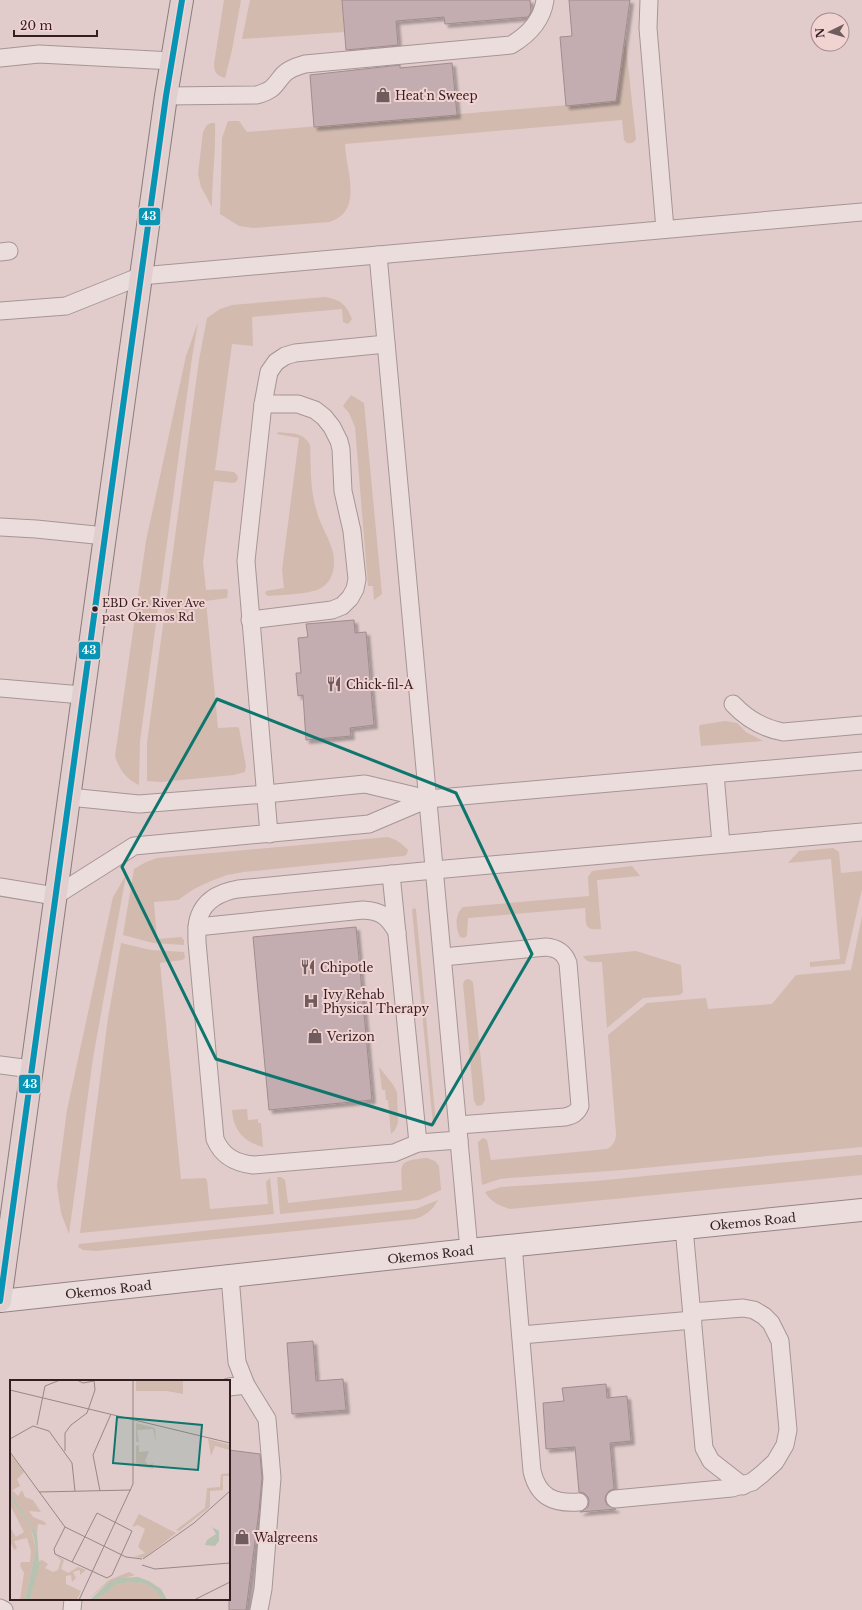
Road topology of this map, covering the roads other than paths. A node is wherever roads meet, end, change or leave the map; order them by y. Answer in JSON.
{"nodes":[{"id":1,"x":182,"y":0,"type":"edge"},
{"id":2,"x":545,"y":0,"type":"edge"},
{"id":3,"x":649,"y":0,"type":"edge"},
{"id":4,"x":0,"y":58,"type":"edge"},
{"id":5,"x":173,"y":61,"type":"junction"},
{"id":6,"x":166,"y":96,"type":"junction"},
{"id":7,"x":862,"y":212,"type":"edge"},
{"id":8,"x":665,"y":229,"type":"junction"},
{"id":9,"x":378,"y":255,"type":"junction"},
{"id":10,"x":141,"y":276,"type":"junction"},
{"id":11,"x":0,"y":312,"type":"edge"},
{"id":12,"x":386,"y":344,"type":"junction"},
{"id":13,"x":263,"y":404,"type":"junction"},
{"id":14,"x":0,"y":527,"type":"edge"},
{"id":15,"x":104,"y":536,"type":"junction"},
{"id":16,"x":250,"y":620,"type":"junction"},
{"id":17,"x":0,"y":688,"type":"edge"},
{"id":18,"x":82,"y":695,"type":"junction"},
{"id":19,"x":733,"y":704,"type":"dead end"},
{"id":20,"x":862,"y":725,"type":"edge"},
{"id":21,"x":862,"y":761,"type":"edge"},
{"id":22,"x":715,"y":774,"type":"junction"},
{"id":23,"x":266,"y":794,"type":"junction"},
{"id":24,"x":69,"y":797,"type":"junction"},
{"id":25,"x":428,"y":799,"type":"junction"},
{"id":26,"x":862,"y":832,"type":"edge"},
{"id":27,"x":269,"y":834,"type":"junction"},
{"id":28,"x":721,"y":844,"type":"junction"},
{"id":29,"x":434,"y":870,"type":"junction"},
{"id":30,"x":391,"y":874,"type":"junction"},
{"id":31,"x":0,"y":887,"type":"edge"},
{"id":32,"x":55,"y":896,"type":"junction"},
{"id":33,"x":198,"y":927,"type":"junction"},
{"id":34,"x":397,"y":932,"type":"junction"},
{"id":35,"x":442,"y":958,"type":"junction"},
{"id":36,"x":0,"y":1065,"type":"edge"},
{"id":37,"x":31,"y":1069,"type":"junction"},
{"id":38,"x":459,"y":1133,"type":"junction"},
{"id":39,"x":418,"y":1143,"type":"junction"},
{"id":40,"x":862,"y":1210,"type":"edge"},
{"id":41,"x":684,"y":1228,"type":"junction"},
{"id":42,"x":513,"y":1245,"type":"junction"},
{"id":43,"x":470,"y":1250,"type":"junction"},
{"id":44,"x":230,"y":1276,"type":"junction"},
{"id":45,"x":0,"y":1301,"type":"edge"},
{"id":46,"x":692,"y":1316,"type":"junction"},
{"id":47,"x":521,"y":1335,"type":"junction"},
{"id":48,"x":246,"y":1385,"type":"junction"},
{"id":49,"x":230,"y":1387,"type":"edge"},
{"id":50,"x":743,"y":1486,"type":"junction"},
{"id":51,"x":615,"y":1499,"type":"dead end"},
{"id":52,"x":579,"y":1502,"type":"dead end"},
{"id":53,"x":73,"y":1600,"type":"edge"},
{"id":54,"x":0,"y":1608,"type":"edge"},
{"id":55,"x":4,"y":1610,"type":"edge"},
{"id":56,"x":72,"y":1610,"type":"edge"},
{"id":57,"x":259,"y":1610,"type":"edge"}],
"edges":[{"from":1,"to":5,"type":"main road"},
{"from":2,"to":6,"type":"lane"},
{"from":3,"to":8,"type":"lane"},
{"from":4,"to":5,"type":"lane"},
{"from":5,"to":6,"type":"main road"},
{"from":6,"to":10,"type":"main road"},
{"from":7,"to":8,"type":"lane"},
{"from":8,"to":9,"type":"lane"},
{"from":9,"to":10,"type":"lane"},
{"from":9,"to":12,"type":"lane"},
{"from":10,"to":11,"type":"lane"},
{"from":10,"to":15,"type":"main road"},
{"from":12,"to":13,"type":"lane"},
{"from":12,"to":25,"type":"lane"},
{"from":13,"to":16,"type":"lane"},
{"from":13,"to":16,"type":"lane"},
{"from":14,"to":15,"type":"lane"},
{"from":15,"to":18,"type":"main road"},
{"from":16,"to":23,"type":"lane"},
{"from":17,"to":18,"type":"lane"},
{"from":18,"to":24,"type":"main road"},
{"from":19,"to":20,"type":"lane"},
{"from":21,"to":22,"type":"lane"},
{"from":22,"to":25,"type":"lane"},
{"from":22,"to":28,"type":"lane"},
{"from":23,"to":24,"type":"lane"},
{"from":23,"to":25,"type":"lane"},
{"from":23,"to":27,"type":"lane"},
{"from":24,"to":32,"type":"main road"},
{"from":25,"to":27,"type":"lane"},
{"from":25,"to":29,"type":"lane"},
{"from":26,"to":28,"type":"lane"},
{"from":27,"to":32,"type":"lane"},
{"from":28,"to":29,"type":"lane"},
{"from":29,"to":30,"type":"lane"},
{"from":29,"to":35,"type":"lane"},
{"from":30,"to":33,"type":"lane"},
{"from":30,"to":34,"type":"lane"},
{"from":31,"to":32,"type":"lane"},
{"from":32,"to":37,"type":"main road"},
{"from":33,"to":34,"type":"lane"},
{"from":33,"to":39,"type":"lane"},
{"from":34,"to":39,"type":"lane"},
{"from":35,"to":38,"type":"lane"},
{"from":35,"to":38,"type":"lane"},
{"from":36,"to":37,"type":"lane"},
{"from":37,"to":45,"type":"main road"},
{"from":38,"to":39,"type":"lane"},
{"from":38,"to":43,"type":"lane"},
{"from":40,"to":41,"type":"main road","name":"Okemos Road"},
{"from":41,"to":42,"type":"main road","name":"Okemos Road"},
{"from":41,"to":46,"type":"lane"},
{"from":42,"to":43,"type":"main road","name":"Okemos Road"},
{"from":42,"to":47,"type":"lane"},
{"from":43,"to":44,"type":"main road","name":"Okemos Road"},
{"from":44,"to":45,"type":"main road","name":"Okemos Road"},
{"from":44,"to":48,"type":"lane"},
{"from":46,"to":47,"type":"lane"},
{"from":46,"to":50,"type":"lane"},
{"from":46,"to":50,"type":"lane"},
{"from":47,"to":52,"type":"lane"},
{"from":48,"to":49,"type":"lane"},
{"from":48,"to":57,"type":"lane"},
{"from":50,"to":51,"type":"lane"},
{"from":53,"to":56,"type":"lane"},
{"from":54,"to":55,"type":"lane"}]}
